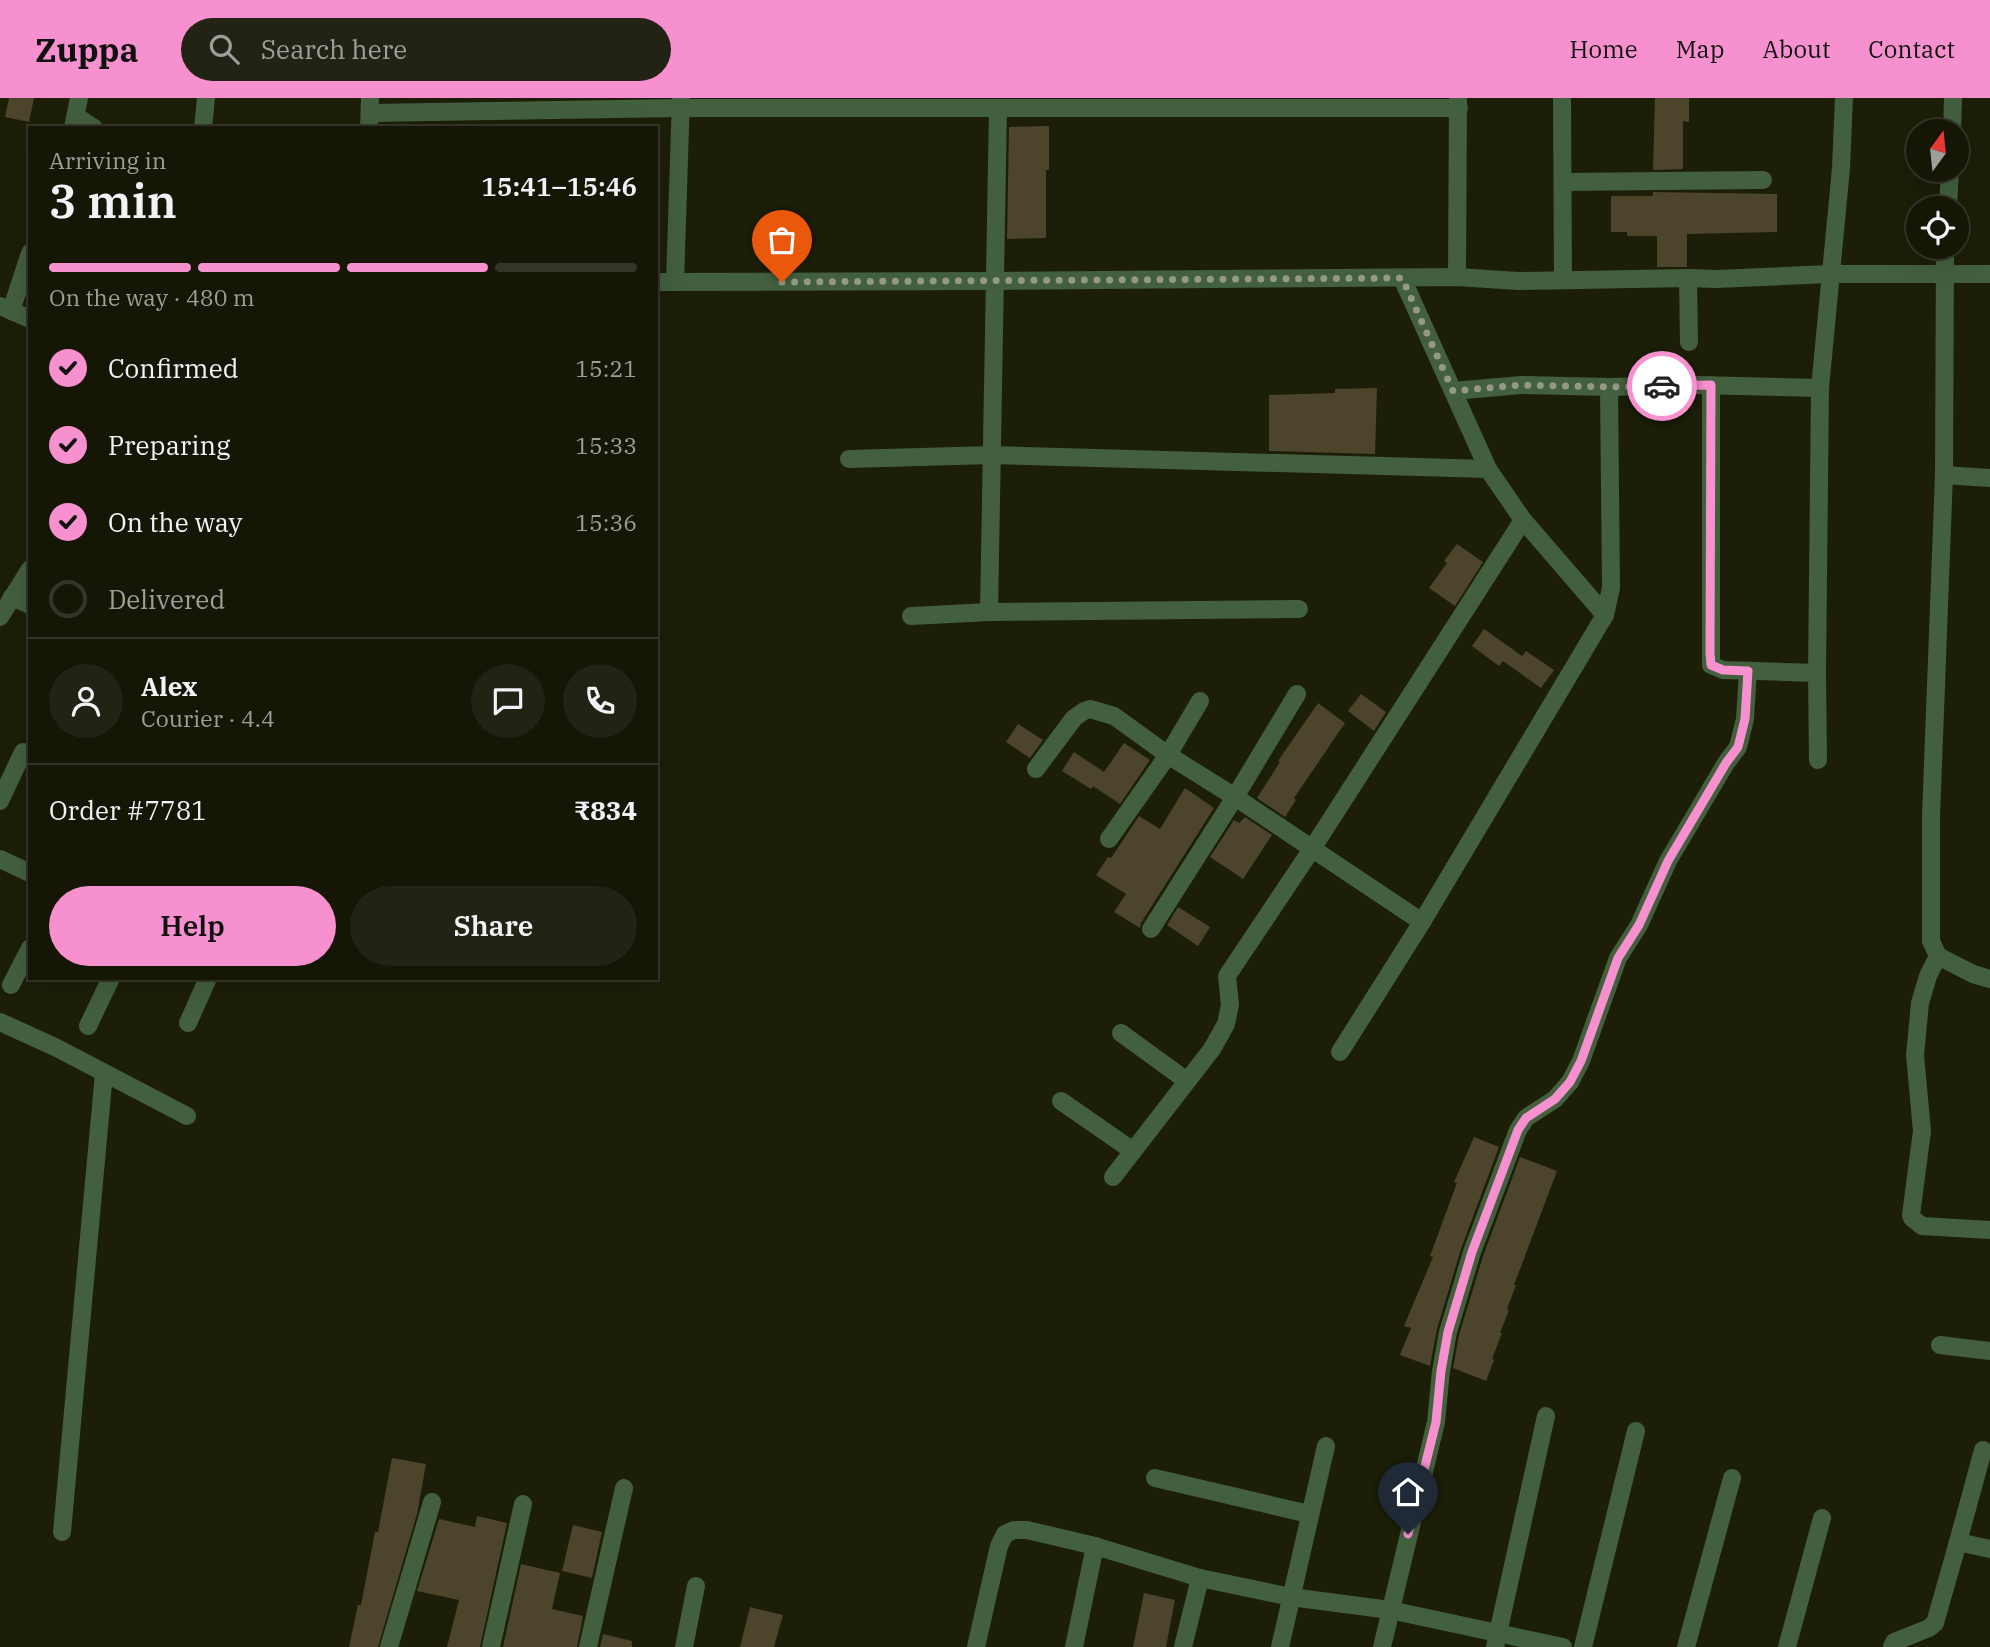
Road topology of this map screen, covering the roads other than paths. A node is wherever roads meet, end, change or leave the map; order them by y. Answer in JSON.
{"nodes":[{"id":1,"x":206,"y":98,"type":"edge"},
{"id":2,"x":1562,"y":98,"type":"edge"},
{"id":3,"x":1844,"y":98,"type":"edge"},
{"id":4,"x":1953,"y":98,"type":"edge"},
{"id":5,"x":1037,"y":102,"type":"edge"},
{"id":6,"x":681,"y":103,"type":"edge"},
{"id":7,"x":830,"y":103,"type":"edge"},
{"id":8,"x":1148,"y":103,"type":"edge"},
{"id":9,"x":1459,"y":103,"type":"edge"},
{"id":10,"x":545,"y":104,"type":"edge"},
{"id":11,"x":998,"y":108,"type":"junction"},
{"id":12,"x":370,"y":113,"type":"edge"},
{"id":13,"x":76,"y":114,"type":"edge"},
{"id":14,"x":1952,"y":119,"type":"edge"},
{"id":15,"x":91,"y":126,"type":"edge"},
{"id":16,"x":203,"y":126,"type":"edge"},
{"id":17,"x":1763,"y":180,"type":"dead end"},
{"id":18,"x":1563,"y":182,"type":"junction"},
{"id":19,"x":28,"y":258,"type":"edge"},
{"id":20,"x":1945,"y":259,"type":"edge"},
{"id":21,"x":1944,"y":273,"type":"junction"},
{"id":22,"x":1830,"y":274,"type":"junction"},
{"id":23,"x":1990,"y":274,"type":"edge"},
{"id":24,"x":1457,"y":277,"type":"junction"},
{"id":25,"x":1402,"y":278,"type":"junction"},
{"id":26,"x":1688,"y":278,"type":"junction"},
{"id":27,"x":1563,"y":280,"type":"junction"},
{"id":28,"x":994,"y":281,"type":"junction"},
{"id":29,"x":658,"y":282,"type":"edge"},
{"id":30,"x":675,"y":282,"type":"junction"},
{"id":31,"x":6,"y":308,"type":"edge"},
{"id":32,"x":28,"y":318,"type":"edge"},
{"id":33,"x":1689,"y":342,"type":"dead end"},
{"id":34,"x":1711,"y":385,"type":"junction"},
{"id":35,"x":1609,"y":387,"type":"junction"},
{"id":36,"x":1821,"y":388,"type":"junction"},
{"id":37,"x":1453,"y":391,"type":"junction"},
{"id":38,"x":992,"y":456,"type":"junction"},
{"id":39,"x":849,"y":458,"type":"dead end"},
{"id":40,"x":1488,"y":468,"type":"junction"},
{"id":41,"x":1944,"y":475,"type":"junction"},
{"id":42,"x":1990,"y":478,"type":"edge"},
{"id":43,"x":1523,"y":520,"type":"junction"},
{"id":44,"x":28,"y":572,"type":"edge"},
{"id":45,"x":12,"y":597,"type":"junction"},
{"id":46,"x":28,"y":604,"type":"edge"},
{"id":47,"x":1298,"y":609,"type":"dead end"},
{"id":48,"x":989,"y":612,"type":"junction"},
{"id":49,"x":1605,"y":615,"type":"junction"},
{"id":50,"x":911,"y":616,"type":"dead end"},
{"id":51,"x":0,"y":617,"type":"edge"},
{"id":52,"x":1748,"y":671,"type":"junction"},
{"id":53,"x":1817,"y":673,"type":"junction"},
{"id":54,"x":1297,"y":694,"type":"dead end"},
{"id":55,"x":1200,"y":701,"type":"dead end"},
{"id":56,"x":23,"y":752,"type":"dead end"},
{"id":57,"x":1168,"y":755,"type":"junction"},
{"id":58,"x":1818,"y":760,"type":"dead end"},
{"id":59,"x":1036,"y":769,"type":"dead end"},
{"id":60,"x":1235,"y":797,"type":"junction"},
{"id":61,"x":0,"y":801,"type":"edge"},
{"id":62,"x":1109,"y":839,"type":"dead end"},
{"id":63,"x":1312,"y":849,"type":"junction"},
{"id":64,"x":0,"y":859,"type":"edge"},
{"id":65,"x":28,"y":872,"type":"edge"},
{"id":66,"x":1422,"y":922,"type":"junction"},
{"id":67,"x":1151,"y":929,"type":"dead end"},
{"id":68,"x":28,"y":952,"type":"edge"},
{"id":69,"x":1938,"y":956,"type":"junction"},
{"id":70,"x":1990,"y":979,"type":"edge"},
{"id":71,"x":110,"y":980,"type":"edge"},
{"id":72,"x":207,"y":980,"type":"edge"},
{"id":73,"x":11,"y":985,"type":"dead end"},
{"id":74,"x":0,"y":1022,"type":"edge"},
{"id":75,"x":188,"y":1023,"type":"dead end"},
{"id":76,"x":88,"y":1026,"type":"dead end"},
{"id":77,"x":1121,"y":1033,"type":"dead end"},
{"id":78,"x":1340,"y":1052,"type":"dead end"},
{"id":79,"x":104,"y":1073,"type":"junction"},
{"id":80,"x":1187,"y":1082,"type":"junction"},
{"id":81,"x":1061,"y":1101,"type":"dead end"},
{"id":82,"x":187,"y":1116,"type":"dead end"},
{"id":83,"x":1133,"y":1152,"type":"junction"},
{"id":84,"x":1113,"y":1177,"type":"dead end"},
{"id":85,"x":1990,"y":1230,"type":"edge"},
{"id":86,"x":1940,"y":1345,"type":"dead end"},
{"id":87,"x":1990,"y":1351,"type":"edge"},
{"id":88,"x":1546,"y":1416,"type":"dead end"},
{"id":89,"x":1636,"y":1431,"type":"dead end"},
{"id":90,"x":1326,"y":1446,"type":"dead end"},
{"id":91,"x":1983,"y":1450,"type":"dead end"},
{"id":92,"x":1155,"y":1478,"type":"dead end"},
{"id":93,"x":1732,"y":1478,"type":"dead end"},
{"id":94,"x":624,"y":1488,"type":"dead end"},
{"id":95,"x":432,"y":1502,"type":"dead end"},
{"id":96,"x":523,"y":1504,"type":"dead end"},
{"id":97,"x":1309,"y":1514,"type":"junction"},
{"id":98,"x":1822,"y":1518,"type":"dead end"},
{"id":99,"x":62,"y":1532,"type":"dead end"},
{"id":100,"x":1958,"y":1542,"type":"junction"},
{"id":101,"x":1095,"y":1546,"type":"junction"},
{"id":102,"x":1990,"y":1549,"type":"edge"},
{"id":103,"x":1200,"y":1578,"type":"junction"},
{"id":104,"x":696,"y":1586,"type":"dead end"},
{"id":105,"x":1291,"y":1597,"type":"junction"},
{"id":106,"x":1390,"y":1610,"type":"junction"},
{"id":107,"x":1496,"y":1639,"type":"edge"},
{"id":108,"x":389,"y":1647,"type":"edge"},
{"id":109,"x":491,"y":1647,"type":"edge"},
{"id":110,"x":588,"y":1647,"type":"edge"},
{"id":111,"x":684,"y":1647,"type":"edge"},
{"id":112,"x":976,"y":1647,"type":"edge"},
{"id":113,"x":1074,"y":1647,"type":"edge"},
{"id":114,"x":1183,"y":1647,"type":"edge"},
{"id":115,"x":1280,"y":1647,"type":"edge"},
{"id":116,"x":1382,"y":1647,"type":"edge"},
{"id":117,"x":1563,"y":1647,"type":"edge"},
{"id":118,"x":1583,"y":1647,"type":"edge"},
{"id":119,"x":1686,"y":1647,"type":"edge"},
{"id":120,"x":1787,"y":1647,"type":"edge"},
{"id":121,"x":1892,"y":1647,"type":"edge"}],
"edges":[{"from":1,"to":16,"type":"street"},
{"from":2,"to":18,"type":"street"},
{"from":3,"to":22,"type":"street"},
{"from":4,"to":14,"type":"street"},
{"from":5,"to":8,"type":"street"},
{"from":5,"to":11,"type":"street"},
{"from":6,"to":7,"type":"street"},
{"from":6,"to":10,"type":"street"},
{"from":6,"to":30,"type":"street"},
{"from":7,"to":11,"type":"street"},
{"from":8,"to":9,"type":"street"},
{"from":9,"to":24,"type":"street"},
{"from":10,"to":12,"type":"street"},
{"from":11,"to":28,"type":"street"},
{"from":13,"to":15,"type":"street"},
{"from":17,"to":18,"type":"street"},
{"from":18,"to":27,"type":"street"},
{"from":19,"to":31,"type":"street"},
{"from":20,"to":21,"type":"street"},
{"from":21,"to":22,"type":"street"},
{"from":21,"to":23,"type":"street"},
{"from":21,"to":41,"type":"street"},
{"from":22,"to":26,"type":"street"},
{"from":22,"to":36,"type":"street"},
{"from":24,"to":25,"type":"street"},
{"from":24,"to":27,"type":"street"},
{"from":25,"to":28,"type":"street"},
{"from":25,"to":37,"type":"street"},
{"from":26,"to":27,"type":"street"},
{"from":26,"to":33,"type":"street"},
{"from":28,"to":30,"type":"street"},
{"from":28,"to":38,"type":"street"},
{"from":29,"to":30,"type":"street"},
{"from":31,"to":32,"type":"street"},
{"from":34,"to":35,"type":"street"},
{"from":34,"to":36,"type":"street"},
{"from":34,"to":52,"type":"street"},
{"from":35,"to":37,"type":"street"},
{"from":35,"to":49,"type":"street"},
{"from":36,"to":53,"type":"street"},
{"from":37,"to":40,"type":"street"},
{"from":38,"to":39,"type":"street"},
{"from":38,"to":40,"type":"street"},
{"from":38,"to":48,"type":"street"},
{"from":40,"to":43,"type":"street"},
{"from":41,"to":42,"type":"street"},
{"from":41,"to":69,"type":"street"},
{"from":43,"to":49,"type":"street"},
{"from":43,"to":63,"type":"street"},
{"from":44,"to":45,"type":"street"},
{"from":45,"to":46,"type":"street"},
{"from":45,"to":51,"type":"street"},
{"from":47,"to":48,"type":"street"},
{"from":48,"to":50,"type":"street"},
{"from":49,"to":66,"type":"street"},
{"from":52,"to":53,"type":"street"},
{"from":52,"to":106,"type":"street"},
{"from":53,"to":58,"type":"street"},
{"from":54,"to":60,"type":"street"},
{"from":55,"to":57,"type":"street"},
{"from":56,"to":61,"type":"street"},
{"from":57,"to":59,"type":"street"},
{"from":57,"to":60,"type":"street"},
{"from":57,"to":62,"type":"street"},
{"from":60,"to":63,"type":"street"},
{"from":60,"to":67,"type":"street"},
{"from":63,"to":66,"type":"street"},
{"from":63,"to":80,"type":"street"},
{"from":64,"to":65,"type":"street"},
{"from":66,"to":78,"type":"street"},
{"from":68,"to":73,"type":"street"},
{"from":69,"to":70,"type":"street"},
{"from":69,"to":85,"type":"street"},
{"from":71,"to":76,"type":"street"},
{"from":72,"to":75,"type":"street"},
{"from":74,"to":79,"type":"street"},
{"from":77,"to":80,"type":"street"},
{"from":79,"to":82,"type":"street"},
{"from":79,"to":99,"type":"street"},
{"from":80,"to":83,"type":"street"},
{"from":81,"to":83,"type":"street"},
{"from":83,"to":84,"type":"street"},
{"from":86,"to":87,"type":"street"},
{"from":88,"to":107,"type":"street"},
{"from":89,"to":118,"type":"street"},
{"from":90,"to":97,"type":"street"},
{"from":91,"to":100,"type":"street"},
{"from":92,"to":97,"type":"street"},
{"from":93,"to":119,"type":"street"},
{"from":94,"to":110,"type":"street"},
{"from":95,"to":108,"type":"street"},
{"from":96,"to":109,"type":"street"},
{"from":97,"to":105,"type":"street"},
{"from":98,"to":120,"type":"street"},
{"from":100,"to":102,"type":"street"},
{"from":100,"to":121,"type":"street"},
{"from":101,"to":103,"type":"street"},
{"from":101,"to":112,"type":"street"},
{"from":101,"to":113,"type":"street"},
{"from":103,"to":105,"type":"street"},
{"from":103,"to":114,"type":"street"},
{"from":104,"to":111,"type":"street"},
{"from":105,"to":106,"type":"street"},
{"from":105,"to":115,"type":"street"},
{"from":106,"to":107,"type":"street"},
{"from":106,"to":116,"type":"street"},
{"from":107,"to":117,"type":"street"}]}
